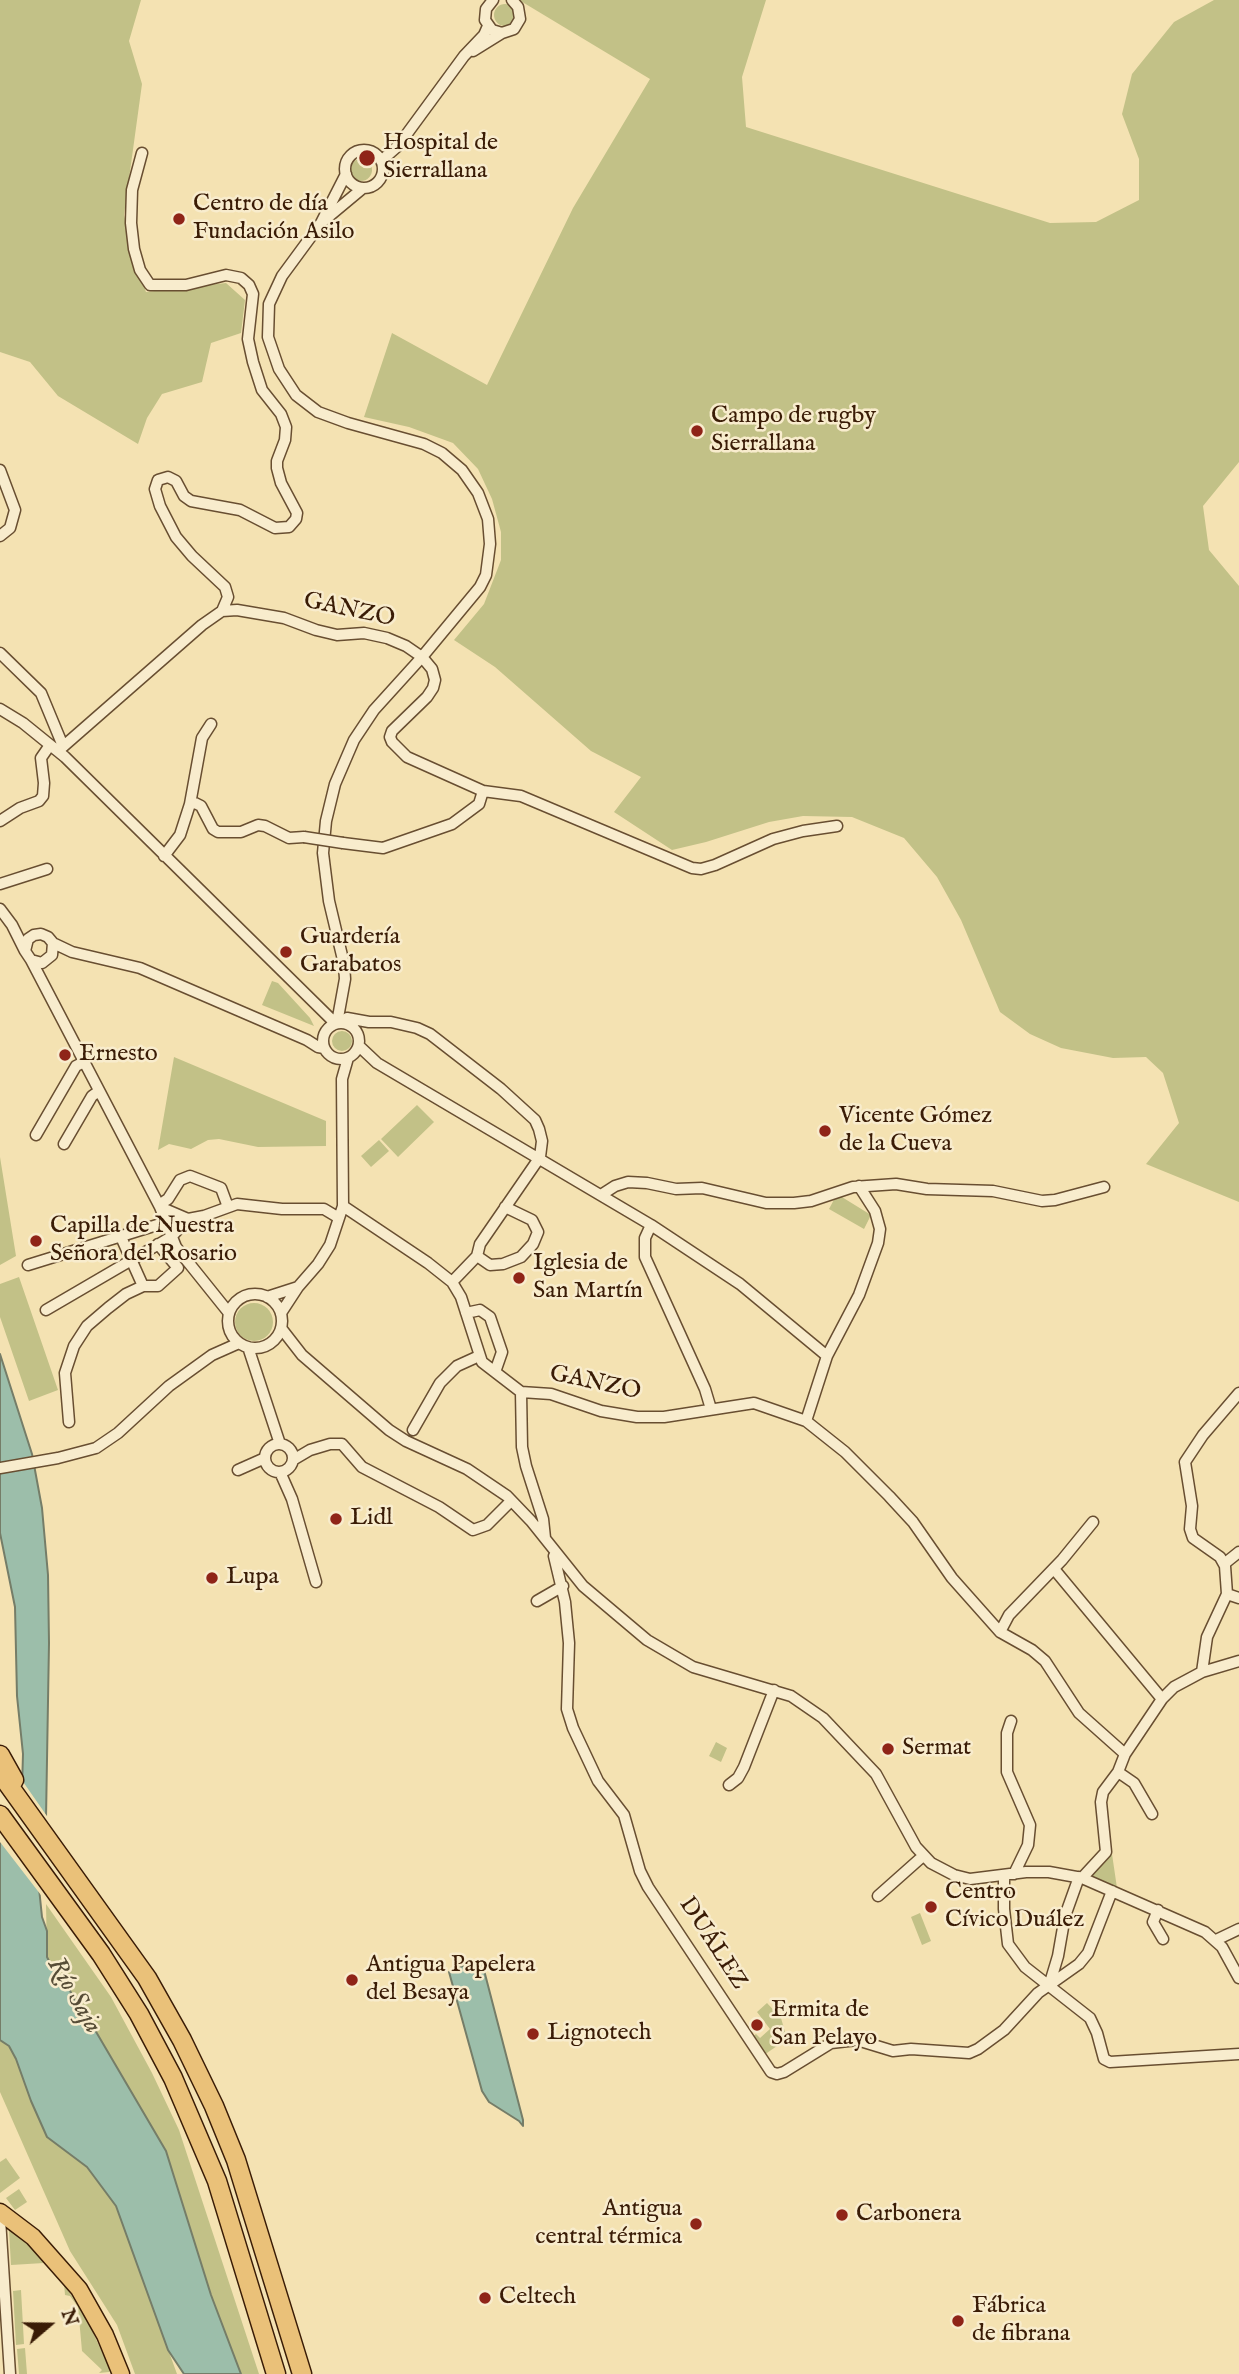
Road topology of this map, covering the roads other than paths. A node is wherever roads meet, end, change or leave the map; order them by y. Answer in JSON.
{"nodes":[{"id":1,"x":493,"y":0,"type":"edge"},
{"id":2,"x":514,"y":1,"type":"edge"},
{"id":3,"x":488,"y":26,"type":"junction"},
{"id":4,"x":502,"y":33,"type":"junction"},
{"id":5,"x":464,"y":56,"type":"junction"},
{"id":6,"x":142,"y":153,"type":"dead end"},
{"id":7,"x":381,"y":161,"type":"junction"},
{"id":8,"x":343,"y":178,"type":"junction"},
{"id":9,"x":363,"y":188,"type":"junction"},
{"id":10,"x":321,"y":223,"type":"junction"},
{"id":11,"x":0,"y":470,"type":"edge"},
{"id":12,"x":0,"y":537,"type":"edge"},
{"id":13,"x":222,"y":611,"type":"junction"},
{"id":14,"x":0,"y":653,"type":"edge"},
{"id":15,"x":422,"y":657,"type":"junction"},
{"id":16,"x":0,"y":709,"type":"edge"},
{"id":17,"x":211,"y":724,"type":"dead end"},
{"id":18,"x":57,"y":747,"type":"junction"},
{"id":19,"x":483,"y":791,"type":"junction"},
{"id":20,"x":190,"y":804,"type":"junction"},
{"id":21,"x":0,"y":821,"type":"edge"},
{"id":22,"x":837,"y":827,"type":"dead end"},
{"id":23,"x":164,"y":856,"type":"junction"},
{"id":24,"x":47,"y":869,"type":"dead end"},
{"id":25,"x":0,"y":884,"type":"edge"},
{"id":26,"x":0,"y":909,"type":"edge"},
{"id":27,"x":12,"y":925,"type":"junction"},
{"id":28,"x":34,"y":935,"type":"junction"},
{"id":29,"x":52,"y":943,"type":"junction"},
{"id":30,"x":72,"y":952,"type":"junction"},
{"id":31,"x":28,"y":956,"type":"junction"},
{"id":32,"x":50,"y":958,"type":"junction"},
{"id":33,"x":41,"y":981,"type":"junction"},
{"id":34,"x":306,"y":996,"type":"junction"},
{"id":35,"x":342,"y":997,"type":"junction"},
{"id":36,"x":319,"y":1007,"type":"junction"},
{"id":37,"x":334,"y":1029,"type":"junction"},
{"id":38,"x":359,"y":1046,"type":"junction"},
{"id":39,"x":346,"y":1057,"type":"junction"},
{"id":40,"x":84,"y":1062,"type":"junction"},
{"id":41,"x":377,"y":1063,"type":"junction"},
{"id":42,"x":99,"y":1091,"type":"junction"},
{"id":43,"x":36,"y":1135,"type":"dead end"},
{"id":44,"x":64,"y":1143,"type":"dead end"},
{"id":45,"x":540,"y":1157,"type":"junction"},
{"id":46,"x":859,"y":1186,"type":"junction"},
{"id":47,"x":1104,"y":1187,"type":"dead end"},
{"id":48,"x":601,"y":1195,"type":"junction"},
{"id":49,"x":343,"y":1206,"type":"junction"},
{"id":50,"x":228,"y":1207,"type":"junction"},
{"id":51,"x":505,"y":1207,"type":"junction"},
{"id":52,"x":162,"y":1213,"type":"junction"},
{"id":53,"x":359,"y":1218,"type":"junction"},
{"id":54,"x":188,"y":1219,"type":"junction"},
{"id":55,"x":337,"y":1223,"type":"junction"},
{"id":56,"x":651,"y":1225,"type":"junction"},
{"id":57,"x":121,"y":1237,"type":"junction"},
{"id":58,"x":171,"y":1237,"type":"junction"},
{"id":59,"x":158,"y":1244,"type":"junction"},
{"id":60,"x":477,"y":1256,"type":"junction"},
{"id":61,"x":131,"y":1261,"type":"junction"},
{"id":62,"x":28,"y":1265,"type":"dead end"},
{"id":63,"x":452,"y":1282,"type":"junction"},
{"id":64,"x":143,"y":1286,"type":"junction"},
{"id":65,"x":298,"y":1287,"type":"junction"},
{"id":66,"x":210,"y":1288,"type":"junction"},
{"id":67,"x":267,"y":1297,"type":"junction"},
{"id":68,"x":237,"y":1301,"type":"junction"},
{"id":69,"x":47,"y":1310,"type":"dead end"},
{"id":70,"x":281,"y":1312,"type":"junction"},
{"id":71,"x":229,"y":1313,"type":"junction"},
{"id":72,"x":466,"y":1313,"type":"junction"},
{"id":73,"x":281,"y":1328,"type":"junction"},
{"id":74,"x":230,"y":1332,"type":"junction"},
{"id":75,"x":244,"y":1345,"type":"junction"},
{"id":76,"x":268,"y":1345,"type":"junction"},
{"id":77,"x":212,"y":1355,"type":"junction"},
{"id":78,"x":302,"y":1355,"type":"junction"},
{"id":79,"x":479,"y":1356,"type":"junction"},
{"id":80,"x":827,"y":1356,"type":"junction"},
{"id":81,"x":258,"y":1372,"type":"junction"},
{"id":82,"x":495,"y":1372,"type":"junction"},
{"id":83,"x":521,"y":1392,"type":"junction"},
{"id":84,"x":1239,"y":1393,"type":"edge"},
{"id":85,"x":711,"y":1409,"type":"junction"},
{"id":86,"x":806,"y":1421,"type":"junction"},
{"id":87,"x":69,"y":1422,"type":"dead end"},
{"id":88,"x":413,"y":1430,"type":"dead end"},
{"id":89,"x":280,"y":1447,"type":"junction"},
{"id":90,"x":310,"y":1450,"type":"junction"},
{"id":91,"x":267,"y":1463,"type":"junction"},
{"id":92,"x":287,"y":1467,"type":"junction"},
{"id":93,"x":0,"y":1468,"type":"edge"},
{"id":94,"x":241,"y":1469,"type":"dead end"},
{"id":95,"x":511,"y":1501,"type":"junction"},
{"id":96,"x":1093,"y":1522,"type":"dead end"},
{"id":97,"x":545,"y":1538,"type":"junction"},
{"id":98,"x":553,"y":1549,"type":"junction"},
{"id":99,"x":1239,"y":1552,"type":"edge"},
{"id":100,"x":1224,"y":1564,"type":"junction"},
{"id":101,"x":1054,"y":1569,"type":"junction"},
{"id":102,"x":316,"y":1582,"type":"dead end"},
{"id":103,"x":583,"y":1586,"type":"junction"},
{"id":104,"x":563,"y":1590,"type":"junction"},
{"id":105,"x":1227,"y":1594,"type":"junction"},
{"id":106,"x":1239,"y":1598,"type":"edge"},
{"id":107,"x":537,"y":1601,"type":"dead end"},
{"id":108,"x":1000,"y":1632,"type":"junction"},
{"id":109,"x":1239,"y":1661,"type":"edge"},
{"id":110,"x":1202,"y":1672,"type":"junction"},
{"id":111,"x":775,"y":1690,"type":"junction"},
{"id":112,"x":1162,"y":1699,"type":"junction"},
{"id":113,"x":1011,"y":1721,"type":"dead end"},
{"id":114,"x":1125,"y":1754,"type":"junction"},
{"id":115,"x":0,"y":1755,"type":"edge"},
{"id":116,"x":1118,"y":1772,"type":"junction"},
{"id":117,"x":0,"y":1773,"type":"edge"},
{"id":118,"x":598,"y":1781,"type":"joint"},
{"id":119,"x":729,"y":1785,"type":"dead end"},
{"id":120,"x":1152,"y":1814,"type":"dead end"},
{"id":121,"x":0,"y":1815,"type":"edge"},
{"id":122,"x":0,"y":1830,"type":"edge"},
{"id":123,"x":923,"y":1856,"type":"junction"},
{"id":124,"x":74,"y":1875,"type":"junction"},
{"id":125,"x":1009,"y":1875,"type":"junction"},
{"id":126,"x":1081,"y":1878,"type":"junction"},
{"id":127,"x":1112,"y":1891,"type":"junction"},
{"id":128,"x":878,"y":1896,"type":"dead end"},
{"id":129,"x":58,"y":1897,"type":"junction"},
{"id":130,"x":1158,"y":1910,"type":"junction"},
{"id":131,"x":1239,"y":1929,"type":"edge"},
{"id":132,"x":1163,"y":1939,"type":"dead end"},
{"id":133,"x":1216,"y":1940,"type":"junction"},
{"id":134,"x":1239,"y":1978,"type":"edge"},
{"id":135,"x":1049,"y":1986,"type":"junction"},
{"id":136,"x":1239,"y":2054,"type":"edge"},
{"id":137,"x":0,"y":2212,"type":"edge"},
{"id":138,"x":0,"y":2219,"type":"edge"},
{"id":139,"x":2,"y":2284,"type":"edge"},
{"id":140,"x":10,"y":2374,"type":"edge"},
{"id":141,"x":121,"y":2374,"type":"edge"},
{"id":142,"x":274,"y":2374,"type":"edge"},
{"id":143,"x":302,"y":2374,"type":"edge"}],
"edges":[{"from":1,"to":3,"type":"street"},
{"from":2,"to":4,"type":"street"},
{"from":3,"to":4,"type":"street"},
{"from":3,"to":5,"type":"street"},
{"from":4,"to":5,"type":"street"},
{"from":5,"to":7,"type":"street"},
{"from":6,"to":13,"type":"street"},
{"from":7,"to":8,"type":"street"},
{"from":7,"to":9,"type":"street"},
{"from":8,"to":9,"type":"street"},
{"from":8,"to":10,"type":"street"},
{"from":9,"to":10,"type":"street"},
{"from":10,"to":15,"type":"street"},
{"from":11,"to":12,"type":"street"},
{"from":13,"to":15,"type":"street","name":"GANZO"},
{"from":13,"to":18,"type":"street"},
{"from":14,"to":18,"type":"street"},
{"from":15,"to":19,"type":"street"},
{"from":15,"to":35,"type":"street"},
{"from":16,"to":18,"type":"street"},
{"from":17,"to":20,"type":"street"},
{"from":18,"to":21,"type":"street"},
{"from":18,"to":23,"type":"street"},
{"from":19,"to":20,"type":"street","bridge":true},
{"from":19,"to":22,"type":"street"},
{"from":20,"to":23,"type":"street"},
{"from":23,"to":34,"type":"street"},
{"from":24,"to":25,"type":"street"},
{"from":26,"to":27,"type":"street"},
{"from":27,"to":28,"type":"street"},
{"from":27,"to":31,"type":"street"},
{"from":28,"to":29,"type":"street"},
{"from":28,"to":31,"type":"street"},
{"from":29,"to":30,"type":"street"},
{"from":29,"to":32,"type":"street"},
{"from":30,"to":32,"type":"street"},
{"from":30,"to":37,"type":"street"},
{"from":31,"to":32,"type":"street"},
{"from":31,"to":33,"type":"street"},
{"from":32,"to":33,"type":"street"},
{"from":33,"to":40,"type":"street"},
{"from":34,"to":36,"type":"street"},
{"from":34,"to":37,"type":"street"},
{"from":35,"to":36,"type":"street"},
{"from":35,"to":37,"type":"street"},
{"from":36,"to":37,"type":"street"},
{"from":37,"to":38,"type":"street"},
{"from":37,"to":39,"type":"street"},
{"from":37,"to":45,"type":"street"},
{"from":38,"to":39,"type":"street"},
{"from":38,"to":41,"type":"street"},
{"from":39,"to":41,"type":"street"},
{"from":39,"to":49,"type":"street"},
{"from":40,"to":42,"type":"street"},
{"from":40,"to":43,"type":"street"},
{"from":41,"to":45,"type":"street"},
{"from":42,"to":44,"type":"street"},
{"from":42,"to":52,"type":"street"},
{"from":45,"to":48,"type":"street"},
{"from":45,"to":51,"type":"street"},
{"from":46,"to":47,"type":"street"},
{"from":46,"to":48,"type":"street"},
{"from":46,"to":80,"type":"street"},
{"from":48,"to":56,"type":"street"},
{"from":49,"to":53,"type":"street"},
{"from":49,"to":55,"type":"street"},
{"from":50,"to":52,"type":"street"},
{"from":50,"to":54,"type":"street"},
{"from":50,"to":55,"type":"street"},
{"from":51,"to":60,"type":"street"},
{"from":51,"to":60,"type":"street"},
{"from":52,"to":54,"type":"street"},
{"from":52,"to":54,"type":"street"},
{"from":52,"to":57,"type":"street"},
{"from":52,"to":58,"type":"street"},
{"from":53,"to":55,"type":"street"},
{"from":53,"to":63,"type":"street"},
{"from":54,"to":58,"type":"street"},
{"from":55,"to":65,"type":"street"},
{"from":56,"to":80,"type":"street"},
{"from":56,"to":85,"type":"street"},
{"from":57,"to":61,"type":"street"},
{"from":57,"to":62,"type":"street"},
{"from":58,"to":59,"type":"street"},
{"from":58,"to":66,"type":"street"},
{"from":59,"to":61,"type":"street"},
{"from":59,"to":64,"type":"street"},
{"from":60,"to":63,"type":"street"},
{"from":61,"to":64,"type":"street"},
{"from":61,"to":69,"type":"street"},
{"from":63,"to":72,"type":"street"},
{"from":64,"to":87,"type":"street"},
{"from":65,"to":67,"type":"street"},
{"from":65,"to":70,"type":"street"},
{"from":66,"to":68,"type":"street"},
{"from":66,"to":71,"type":"street"},
{"from":67,"to":68,"type":"street"},
{"from":67,"to":70,"type":"street"},
{"from":68,"to":71,"type":"street"},
{"from":70,"to":73,"type":"street"},
{"from":71,"to":74,"type":"street"},
{"from":72,"to":79,"type":"street"},
{"from":72,"to":82,"type":"street"},
{"from":73,"to":76,"type":"street"},
{"from":73,"to":78,"type":"street","name":"GANZO"},
{"from":74,"to":75,"type":"street"},
{"from":74,"to":77,"type":"street"},
{"from":75,"to":76,"type":"street"},
{"from":75,"to":77,"type":"street"},
{"from":75,"to":81,"type":"street"},
{"from":76,"to":78,"type":"street","name":"GANZO"},
{"from":76,"to":81,"type":"street"},
{"from":77,"to":93,"type":"street"},
{"from":78,"to":95,"type":"street","name":"GANZO"},
{"from":79,"to":82,"type":"street"},
{"from":79,"to":88,"type":"street"},
{"from":80,"to":86,"type":"street"},
{"from":81,"to":89,"type":"street"},
{"from":82,"to":83,"type":"street"},
{"from":83,"to":85,"type":"street","name":"GANZO"},
{"from":83,"to":97,"type":"street","name":"GANZO"},
{"from":84,"to":100,"type":"street"},
{"from":85,"to":86,"type":"street","name":"GANZO"},
{"from":86,"to":108,"type":"street","name":"GANZO"},
{"from":89,"to":90,"type":"street"},
{"from":89,"to":91,"type":"street"},
{"from":89,"to":92,"type":"street"},
{"from":90,"to":92,"type":"street"},
{"from":90,"to":95,"type":"street"},
{"from":91,"to":92,"type":"street"},
{"from":91,"to":94,"type":"street"},
{"from":92,"to":102,"type":"street"},
{"from":95,"to":97,"type":"street","name":"GANZO"},
{"from":96,"to":101,"type":"street"},
{"from":97,"to":98,"type":"street","name":"GANZO"},
{"from":98,"to":103,"type":"street","name":"GANZO"},
{"from":98,"to":104,"type":"street","name":"GANZO"},
{"from":99,"to":100,"type":"street"},
{"from":100,"to":105,"type":"street"},
{"from":101,"to":108,"type":"street"},
{"from":101,"to":112,"type":"street"},
{"from":103,"to":104,"type":"street"},
{"from":103,"to":111,"type":"street","name":"GANZO"},
{"from":104,"to":107,"type":"street"},
{"from":104,"to":118,"type":"street","name":"GANZO"},
{"from":105,"to":106,"type":"street"},
{"from":105,"to":110,"type":"street"},
{"from":108,"to":114,"type":"street"},
{"from":109,"to":110,"type":"street"},
{"from":110,"to":112,"type":"street"},
{"from":111,"to":119,"type":"street"},
{"from":111,"to":123,"type":"street"},
{"from":112,"to":114,"type":"street"},
{"from":113,"to":125,"type":"street"},
{"from":114,"to":116,"type":"street"},
{"from":115,"to":124,"type":"highway"},
{"from":116,"to":120,"type":"street"},
{"from":116,"to":126,"type":"street"},
{"from":117,"to":124,"type":"highway"},
{"from":118,"to":135,"type":"street","name":"DUÁLEZ"},
{"from":121,"to":129,"type":"highway"},
{"from":122,"to":129,"type":"highway"},
{"from":123,"to":125,"type":"street"},
{"from":123,"to":128,"type":"street"},
{"from":124,"to":143,"type":"highway"},
{"from":125,"to":126,"type":"street"},
{"from":125,"to":135,"type":"street"},
{"from":126,"to":127,"type":"street"},
{"from":126,"to":135,"type":"street"},
{"from":127,"to":130,"type":"street"},
{"from":127,"to":135,"type":"street","name":"DUÁLEZ"},
{"from":129,"to":142,"type":"highway"},
{"from":130,"to":132,"type":"street"},
{"from":130,"to":133,"type":"street"},
{"from":131,"to":133,"type":"street"},
{"from":133,"to":134,"type":"street"},
{"from":135,"to":136,"type":"street"},
{"from":137,"to":141,"type":"main road"},
{"from":138,"to":139,"type":"street"},
{"from":139,"to":140,"type":"street"}]}
